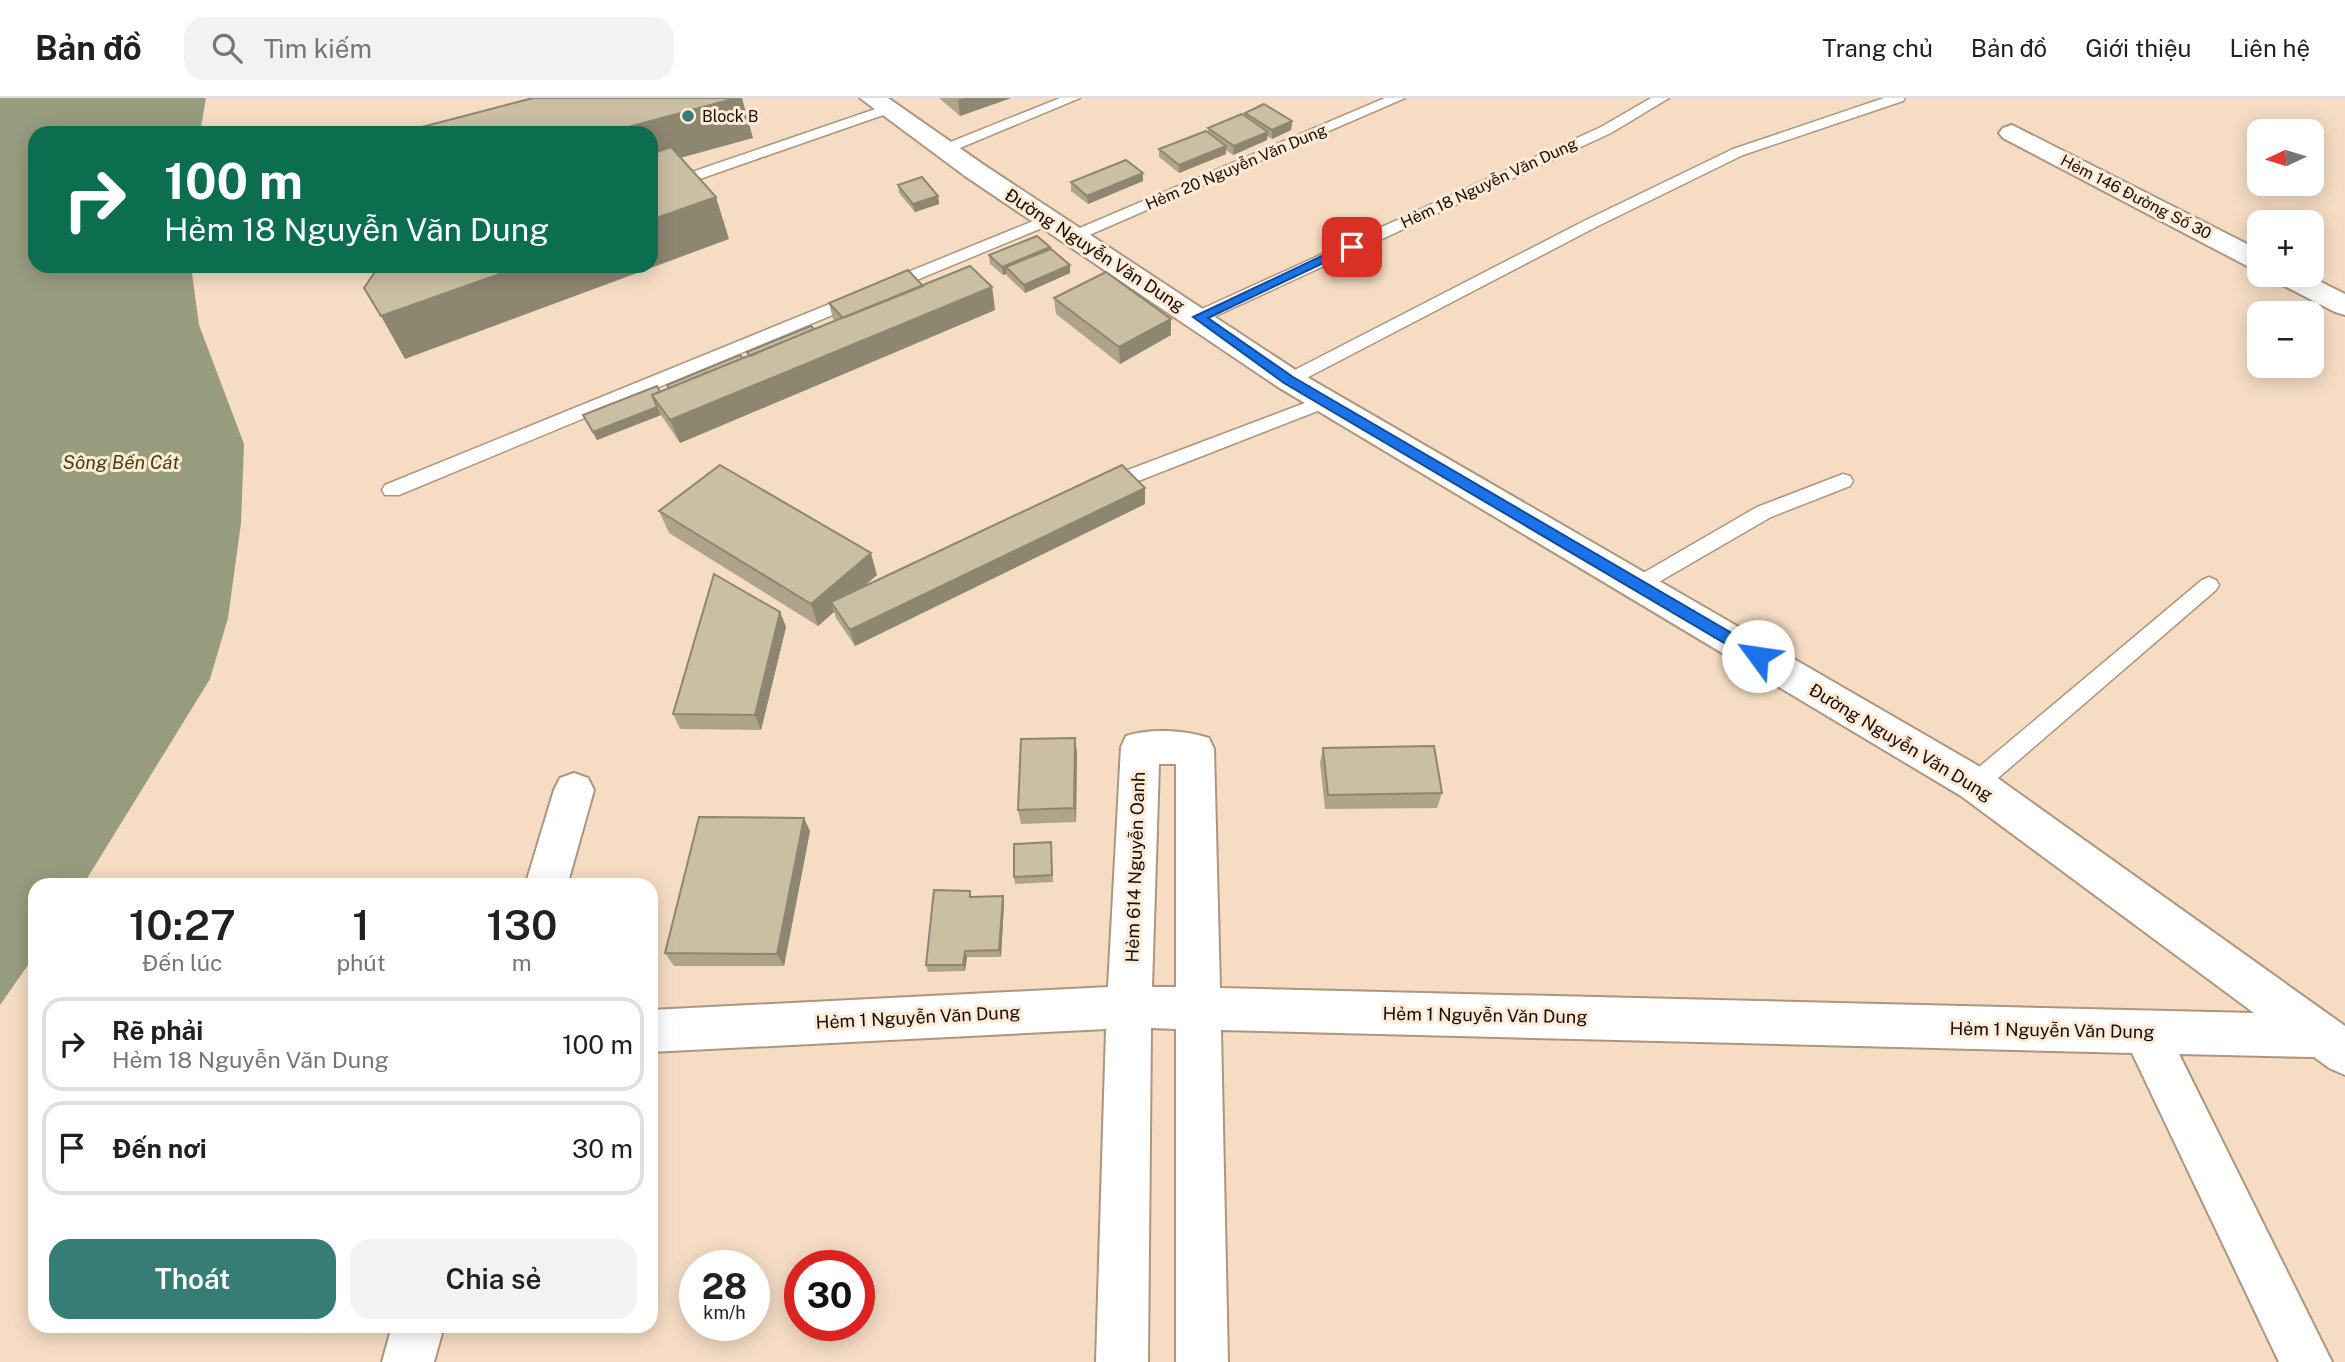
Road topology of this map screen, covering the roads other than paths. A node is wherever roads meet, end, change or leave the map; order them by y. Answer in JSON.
{"nodes":[{"id":1,"x":1073,"y":98,"type":"edge"},
{"id":2,"x":1398,"y":98,"type":"edge"},
{"id":3,"x":1662,"y":98,"type":"edge"},
{"id":4,"x":1898,"y":98,"type":"edge"},
{"id":5,"x":879,"y":104,"type":"edge"},
{"id":6,"x":2012,"y":133,"type":"dead end"},
{"id":7,"x":943,"y":150,"type":"junction"},
{"id":8,"x":658,"y":188,"type":"edge"},
{"id":9,"x":1061,"y":228,"type":"junction"},
{"id":10,"x":2247,"y":255,"type":"edge"},
{"id":11,"x":2308,"y":287,"type":"edge"},
{"id":12,"x":2345,"y":306,"type":"edge"},
{"id":13,"x":1199,"y":317,"type":"junction"},
{"id":14,"x":1289,"y":380,"type":"junction"},
{"id":15,"x":1326,"y":401,"type":"junction"},
{"id":16,"x":1843,"y":481,"type":"dead end"},
{"id":17,"x":392,"y":490,"type":"dead end"},
{"id":18,"x":1079,"y":496,"type":"edge"},
{"id":19,"x":1638,"y":585,"type":"junction"},
{"id":20,"x":2209,"y":585,"type":"dead end"},
{"id":21,"x":1975,"y":784,"type":"junction"},
{"id":22,"x":574,"y":790,"type":"dead end"},
{"id":23,"x":548,"y":878,"type":"edge"},
{"id":24,"x":1129,"y":1007,"type":"junction"},
{"id":25,"x":1197,"y":1008,"type":"junction"},
{"id":26,"x":658,"y":1031,"type":"edge"},
{"id":27,"x":2145,"y":1032,"type":"junction"},
{"id":28,"x":2332,"y":1045,"type":"edge"},
{"id":29,"x":416,"y":1333,"type":"edge"},
{"id":30,"x":408,"y":1362,"type":"edge"},
{"id":31,"x":1122,"y":1362,"type":"edge"},
{"id":32,"x":1202,"y":1362,"type":"edge"},
{"id":33,"x":2306,"y":1362,"type":"edge"}],
"edges":[{"from":1,"to":7,"type":"lane"},
{"from":2,"to":9,"type":"lane","name":"Hẻm 20 Nguyễn Văn Dung"},
{"from":3,"to":13,"type":"lane","name":"Hẻm 18 Nguyễn Văn Dung"},
{"from":4,"to":14,"type":"lane"},
{"from":5,"to":7,"type":"street","name":"Đường Nguyễn Văn Dung"},
{"from":5,"to":8,"type":"lane"},
{"from":6,"to":10,"type":"street","name":"Hẻm 146 Đường Số 30"},
{"from":7,"to":9,"type":"street","name":"Đường Nguyễn Văn Dung"},
{"from":9,"to":13,"type":"street","name":"Đường Nguyễn Văn Dung"},
{"from":9,"to":17,"type":"lane","name":"Hẻm 20 Nguyễn Văn Dung"},
{"from":11,"to":12,"type":"street"},
{"from":13,"to":14,"type":"street","name":"Đường Nguyễn Văn Dung"},
{"from":14,"to":15,"type":"street","name":"Đường Nguyễn Văn Dung"},
{"from":15,"to":18,"type":"lane"},
{"from":15,"to":19,"type":"street","name":"Đường Nguyễn Văn Dung"},
{"from":16,"to":19,"type":"lane"},
{"from":19,"to":21,"type":"street","name":"Đường Nguyễn Văn Dung"},
{"from":20,"to":21,"type":"lane"},
{"from":21,"to":28,"type":"street","name":"Đường Nguyễn Văn Dung"},
{"from":22,"to":23,"type":"street"},
{"from":24,"to":25,"type":"street","name":"Hẻm 1 Nguyễn Văn Dung"},
{"from":24,"to":25,"type":"street","name":"Hẻm 614 Nguyễn Oanh"},
{"from":24,"to":26,"type":"street","name":"Hẻm 1 Nguyễn Văn Dung"},
{"from":24,"to":31,"type":"street","name":"Hẻm 614 Nguyễn Oanh"},
{"from":25,"to":27,"type":"street","name":"Hẻm 1 Nguyễn Văn Dung"},
{"from":25,"to":32,"type":"street","name":"Hẻm 614 Nguyễn Oanh"},
{"from":27,"to":28,"type":"street","name":"Hẻm 1 Nguyễn Văn Dung"},
{"from":27,"to":33,"type":"street"},
{"from":29,"to":30,"type":"street"}]}
